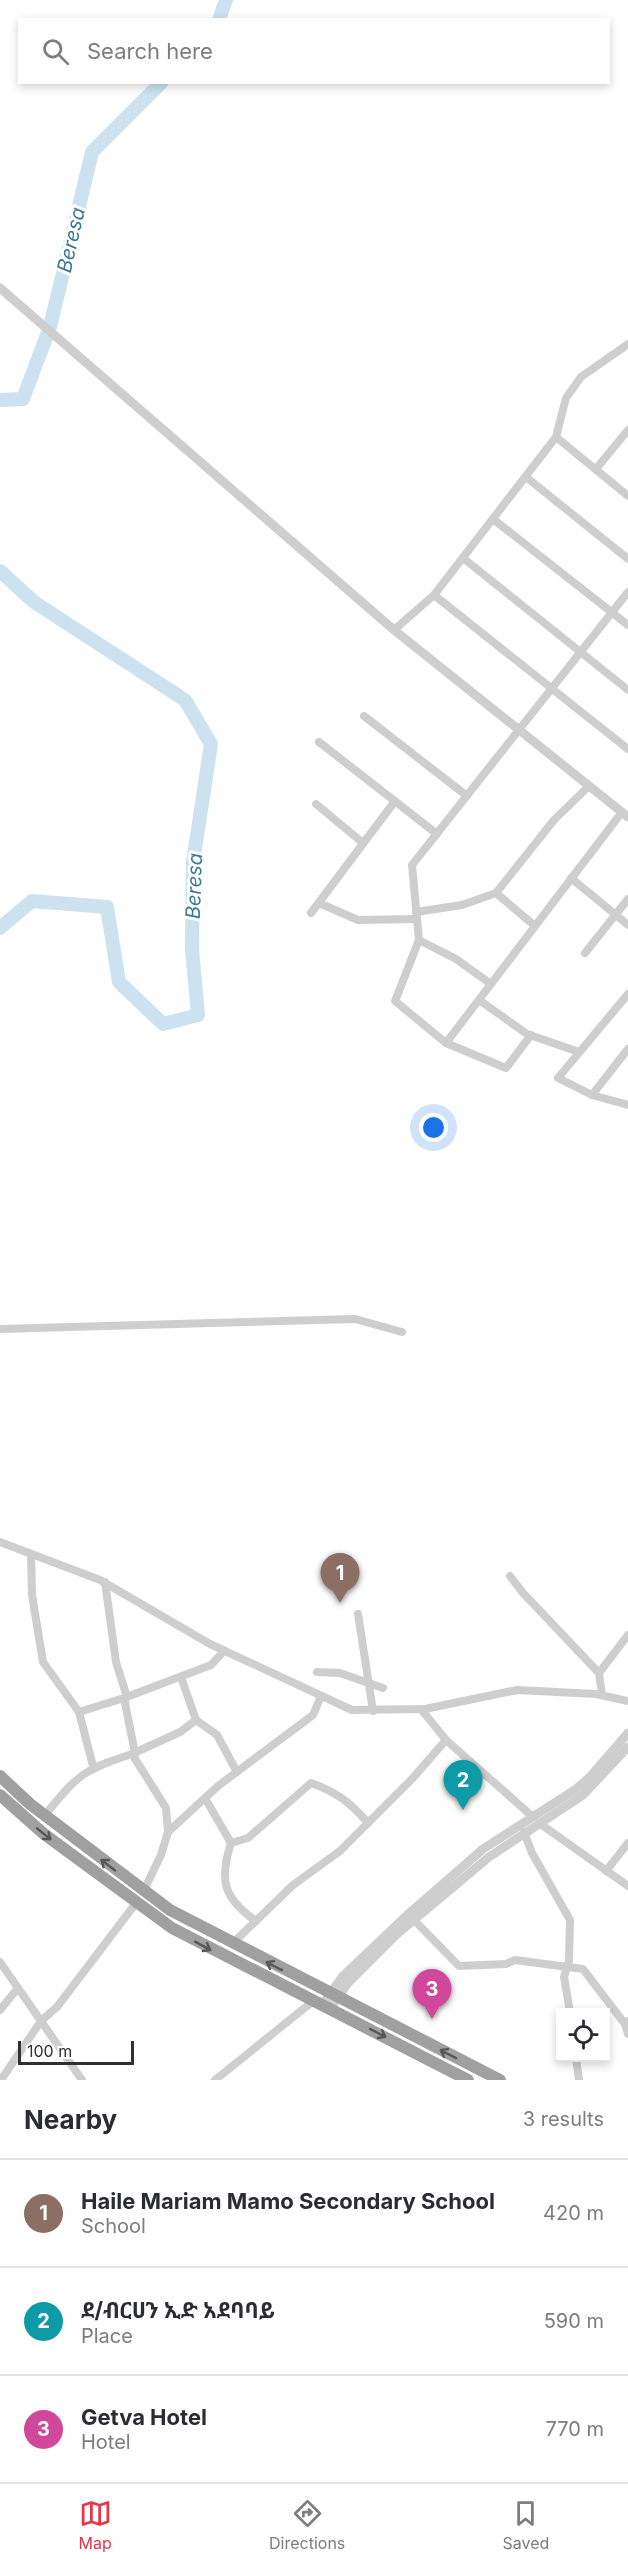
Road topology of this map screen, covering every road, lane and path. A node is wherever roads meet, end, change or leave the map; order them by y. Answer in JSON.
{"nodes":[{"id":1,"x":0,"y":288,"type":"edge"},
{"id":2,"x":628,"y":344,"type":"edge"},
{"id":3,"x":628,"y":430,"type":"edge"},
{"id":4,"x":556,"y":437,"type":"junction"},
{"id":5,"x":596,"y":469,"type":"junction"},
{"id":6,"x":526,"y":477,"type":"junction"},
{"id":7,"x":628,"y":496,"type":"edge"},
{"id":8,"x":493,"y":519,"type":"junction"},
{"id":9,"x":463,"y":558,"type":"junction"},
{"id":10,"x":628,"y":559,"type":"edge"},
{"id":11,"x":628,"y":592,"type":"edge"},
{"id":12,"x":434,"y":595,"type":"junction"},
{"id":13,"x":612,"y":612,"type":"junction"},
{"id":14,"x":628,"y":625,"type":"edge"},
{"id":15,"x":394,"y":630,"type":"junction"},
{"id":16,"x":580,"y":652,"type":"junction"},
{"id":17,"x":552,"y":688,"type":"junction"},
{"id":18,"x":628,"y":690,"type":"edge"},
{"id":19,"x":364,"y":716,"type":"dead end"},
{"id":20,"x":519,"y":729,"type":"junction"},
{"id":21,"x":319,"y":742,"type":"dead end"},
{"id":22,"x":628,"y":750,"type":"edge"},
{"id":23,"x":589,"y":786,"type":"junction"},
{"id":24,"x":467,"y":796,"type":"junction"},
{"id":25,"x":395,"y":801,"type":"junction"},
{"id":26,"x":316,"y":804,"type":"dead end"},
{"id":27,"x":625,"y":815,"type":"edge"},
{"id":28,"x":437,"y":834,"type":"junction"},
{"id":29,"x":363,"y":843,"type":"junction"},
{"id":30,"x":571,"y":879,"type":"junction"},
{"id":31,"x":496,"y":893,"type":"junction"},
{"id":32,"x":628,"y":899,"type":"edge"},
{"id":33,"x":319,"y":903,"type":"junction"},
{"id":34,"x":311,"y":913,"type":"dead end"},
{"id":35,"x":417,"y":915,"type":"junction"},
{"id":36,"x":615,"y":915,"type":"junction"},
{"id":37,"x":628,"y":925,"type":"edge"},
{"id":38,"x":535,"y":926,"type":"junction"},
{"id":39,"x":419,"y":940,"type":"junction"},
{"id":40,"x":585,"y":953,"type":"dead end"},
{"id":41,"x":491,"y":984,"type":"junction"},
{"id":42,"x":628,"y":994,"type":"edge"},
{"id":43,"x":479,"y":1000,"type":"junction"},
{"id":44,"x":531,"y":1035,"type":"junction"},
{"id":45,"x":446,"y":1043,"type":"junction"},
{"id":46,"x":628,"y":1049,"type":"edge"},
{"id":47,"x":579,"y":1052,"type":"junction"},
{"id":48,"x":592,"y":1095,"type":"junction"},
{"id":49,"x":628,"y":1105,"type":"edge"},
{"id":50,"x":0,"y":1329,"type":"edge"},
{"id":51,"x":402,"y":1332,"type":"dead end"},
{"id":52,"x":0,"y":1542,"type":"edge"},
{"id":53,"x":32,"y":1554,"type":"junction"},
{"id":54,"x":510,"y":1576,"type":"dead end"},
{"id":55,"x":105,"y":1582,"type":"junction"},
{"id":56,"x":358,"y":1614,"type":"dead end"},
{"id":57,"x":628,"y":1635,"type":"edge"},
{"id":58,"x":225,"y":1651,"type":"junction"},
{"id":59,"x":317,"y":1672,"type":"dead end"},
{"id":60,"x":599,"y":1673,"type":"junction"},
{"id":61,"x":181,"y":1677,"type":"junction"},
{"id":62,"x":368,"y":1683,"type":"junction"},
{"id":63,"x":382,"y":1688,"type":"dead end"},
{"id":64,"x":602,"y":1695,"type":"junction"},
{"id":65,"x":321,"y":1696,"type":"junction"},
{"id":66,"x":126,"y":1698,"type":"junction"},
{"id":67,"x":628,"y":1701,"type":"edge"},
{"id":68,"x":421,"y":1709,"type":"junction"},
{"id":69,"x":373,"y":1710,"type":"junction"},
{"id":70,"x":79,"y":1712,"type":"junction"},
{"id":71,"x":196,"y":1720,"type":"junction"},
{"id":72,"x":628,"y":1733,"type":"edge"},
{"id":73,"x":446,"y":1740,"type":"junction"},
{"id":74,"x":628,"y":1747,"type":"edge"},
{"id":75,"x":133,"y":1753,"type":"junction"},
{"id":76,"x":93,"y":1766,"type":"junction"},
{"id":77,"x":237,"y":1772,"type":"junction"},
{"id":78,"x":0,"y":1776,"type":"edge"},
{"id":79,"x":0,"y":1796,"type":"edge"},
{"id":80,"x":205,"y":1798,"type":"junction"},
{"id":81,"x":45,"y":1815,"type":"junction"},
{"id":82,"x":536,"y":1820,"type":"junction"},
{"id":83,"x":368,"y":1823,"type":"junction"},
{"id":84,"x":168,"y":1832,"type":"junction"},
{"id":85,"x":524,"y":1833,"type":"junction"},
{"id":86,"x":231,"y":1843,"type":"junction"},
{"id":87,"x":628,"y":1843,"type":"edge"},
{"id":88,"x":606,"y":1871,"type":"junction"},
{"id":89,"x":628,"y":1886,"type":"edge"},
{"id":90,"x":143,"y":1892,"type":"junction"},
{"id":91,"x":136,"y":1903,"type":"junction"},
{"id":92,"x":414,"y":1920,"type":"junction"},
{"id":93,"x":256,"y":1921,"type":"junction"},
{"id":94,"x":232,"y":1944,"type":"junction"},
{"id":95,"x":0,"y":1962,"type":"edge"},
{"id":96,"x":567,"y":1965,"type":"junction"},
{"id":97,"x":18,"y":1988,"type":"junction"},
{"id":98,"x":333,"y":1995,"type":"junction"},
{"id":99,"x":321,"y":2005,"type":"junction"},
{"id":100,"x":569,"y":2008,"type":"edge"},
{"id":101,"x":0,"y":2010,"type":"edge"},
{"id":102,"x":41,"y":2021,"type":"junction"},
{"id":103,"x":627,"y":2022,"type":"edge"},
{"id":104,"x":628,"y":2034,"type":"edge"},
{"id":105,"x":577,"y":2062,"type":"edge"},
{"id":106,"x":1,"y":2080,"type":"edge"},
{"id":107,"x":82,"y":2080,"type":"edge"},
{"id":108,"x":215,"y":2080,"type":"edge"},
{"id":109,"x":468,"y":2080,"type":"edge"},
{"id":110,"x":500,"y":2080,"type":"edge"},
{"id":111,"x":579,"y":2080,"type":"edge"}],
"edges":[{"from":1,"to":15,"type":"street"},
{"from":2,"to":4,"type":"street"},
{"from":3,"to":5,"type":"street"},
{"from":4,"to":5,"type":"street"},
{"from":4,"to":6,"type":"street"},
{"from":5,"to":7,"type":"street"},
{"from":6,"to":8,"type":"street"},
{"from":6,"to":10,"type":"street"},
{"from":8,"to":9,"type":"street"},
{"from":8,"to":13,"type":"street"},
{"from":9,"to":12,"type":"street"},
{"from":9,"to":16,"type":"street"},
{"from":11,"to":13,"type":"street"},
{"from":12,"to":15,"type":"street"},
{"from":12,"to":17,"type":"street"},
{"from":13,"to":14,"type":"street"},
{"from":13,"to":16,"type":"street"},
{"from":15,"to":20,"type":"street"},
{"from":16,"to":17,"type":"street"},
{"from":16,"to":18,"type":"street"},
{"from":17,"to":20,"type":"street"},
{"from":17,"to":22,"type":"street"},
{"from":19,"to":24,"type":"street"},
{"from":20,"to":23,"type":"street"},
{"from":20,"to":24,"type":"street"},
{"from":21,"to":25,"type":"street"},
{"from":23,"to":27,"type":"street"},
{"from":23,"to":31,"type":"street"},
{"from":24,"to":28,"type":"street"},
{"from":25,"to":28,"type":"street"},
{"from":25,"to":29,"type":"street"},
{"from":26,"to":29,"type":"street"},
{"from":27,"to":30,"type":"street"},
{"from":28,"to":35,"type":"street"},
{"from":29,"to":33,"type":"street"},
{"from":30,"to":36,"type":"street"},
{"from":30,"to":38,"type":"street"},
{"from":31,"to":35,"type":"street"},
{"from":31,"to":38,"type":"street"},
{"from":32,"to":36,"type":"street"},
{"from":33,"to":34,"type":"street"},
{"from":33,"to":35,"type":"street"},
{"from":35,"to":39,"type":"street"},
{"from":36,"to":37,"type":"street"},
{"from":36,"to":40,"type":"street"},
{"from":38,"to":41,"type":"street"},
{"from":39,"to":41,"type":"street"},
{"from":39,"to":45,"type":"street"},
{"from":41,"to":43,"type":"street"},
{"from":42,"to":47,"type":"street"},
{"from":43,"to":44,"type":"street"},
{"from":43,"to":45,"type":"street"},
{"from":44,"to":45,"type":"street"},
{"from":44,"to":47,"type":"street"},
{"from":46,"to":48,"type":"street"},
{"from":47,"to":48,"type":"street"},
{"from":48,"to":49,"type":"street"},
{"from":50,"to":51,"type":"street"},
{"from":52,"to":53,"type":"street"},
{"from":53,"to":55,"type":"street"},
{"from":53,"to":70,"type":"street"},
{"from":54,"to":60,"type":"street"},
{"from":55,"to":58,"type":"street"},
{"from":55,"to":66,"type":"street"},
{"from":56,"to":62,"type":"street"},
{"from":57,"to":60,"type":"street"},
{"from":58,"to":61,"type":"street"},
{"from":58,"to":65,"type":"street"},
{"from":59,"to":62,"type":"street"},
{"from":60,"to":64,"type":"street"},
{"from":61,"to":66,"type":"street"},
{"from":61,"to":71,"type":"street"},
{"from":62,"to":63,"type":"street"},
{"from":62,"to":69,"type":"street"},
{"from":64,"to":67,"type":"street"},
{"from":64,"to":68,"type":"street"},
{"from":65,"to":69,"type":"street"},
{"from":65,"to":77,"type":"street"},
{"from":66,"to":70,"type":"street"},
{"from":66,"to":75,"type":"street"},
{"from":68,"to":69,"type":"street"},
{"from":68,"to":73,"type":"street"},
{"from":70,"to":76,"type":"street"},
{"from":71,"to":75,"type":"street"},
{"from":71,"to":77,"type":"street"},
{"from":72,"to":82,"type":"street"},
{"from":73,"to":82,"type":"street"},
{"from":73,"to":83,"type":"street"},
{"from":74,"to":82,"type":"street"},
{"from":75,"to":76,"type":"street"},
{"from":75,"to":84,"type":"street"},
{"from":76,"to":81,"type":"street"},
{"from":77,"to":80,"type":"street"},
{"from":78,"to":81,"type":"highway"},
{"from":79,"to":91,"type":"highway","one_way":true},
{"from":80,"to":84,"type":"street"},
{"from":80,"to":86,"type":"street"},
{"from":90,"to":81,"type":"highway","one_way":true},
{"from":82,"to":85,"type":"street"},
{"from":82,"to":88,"type":"street"},
{"from":82,"to":98,"type":"street"},
{"from":83,"to":86,"type":"street"},
{"from":83,"to":93,"type":"street"},
{"from":84,"to":90,"type":"street"},
{"from":85,"to":92,"type":"street"},
{"from":85,"to":96,"type":"street"},
{"from":86,"to":93,"type":"street"},
{"from":87,"to":88,"type":"street"},
{"from":88,"to":89,"type":"street"},
{"from":90,"to":94,"type":"highway"},
{"from":91,"to":99,"type":"highway","one_way":true},
{"from":91,"to":102,"type":"street"},
{"from":92,"to":96,"type":"street"},
{"from":92,"to":98,"type":"street"},
{"from":93,"to":94,"type":"street"},
{"from":98,"to":94,"type":"highway","one_way":true},
{"from":95,"to":97,"type":"street"},
{"from":96,"to":100,"type":"street"},
{"from":96,"to":103,"type":"street"},
{"from":97,"to":101,"type":"street"},
{"from":97,"to":102,"type":"street"},
{"from":98,"to":99,"type":"street"},
{"from":110,"to":98,"type":"highway","one_way":true},
{"from":99,"to":108,"type":"street"},
{"from":99,"to":109,"type":"highway","one_way":true},
{"from":102,"to":106,"type":"street"},
{"from":102,"to":107,"type":"street"},
{"from":103,"to":104,"type":"street"},
{"from":105,"to":111,"type":"street"}]}
